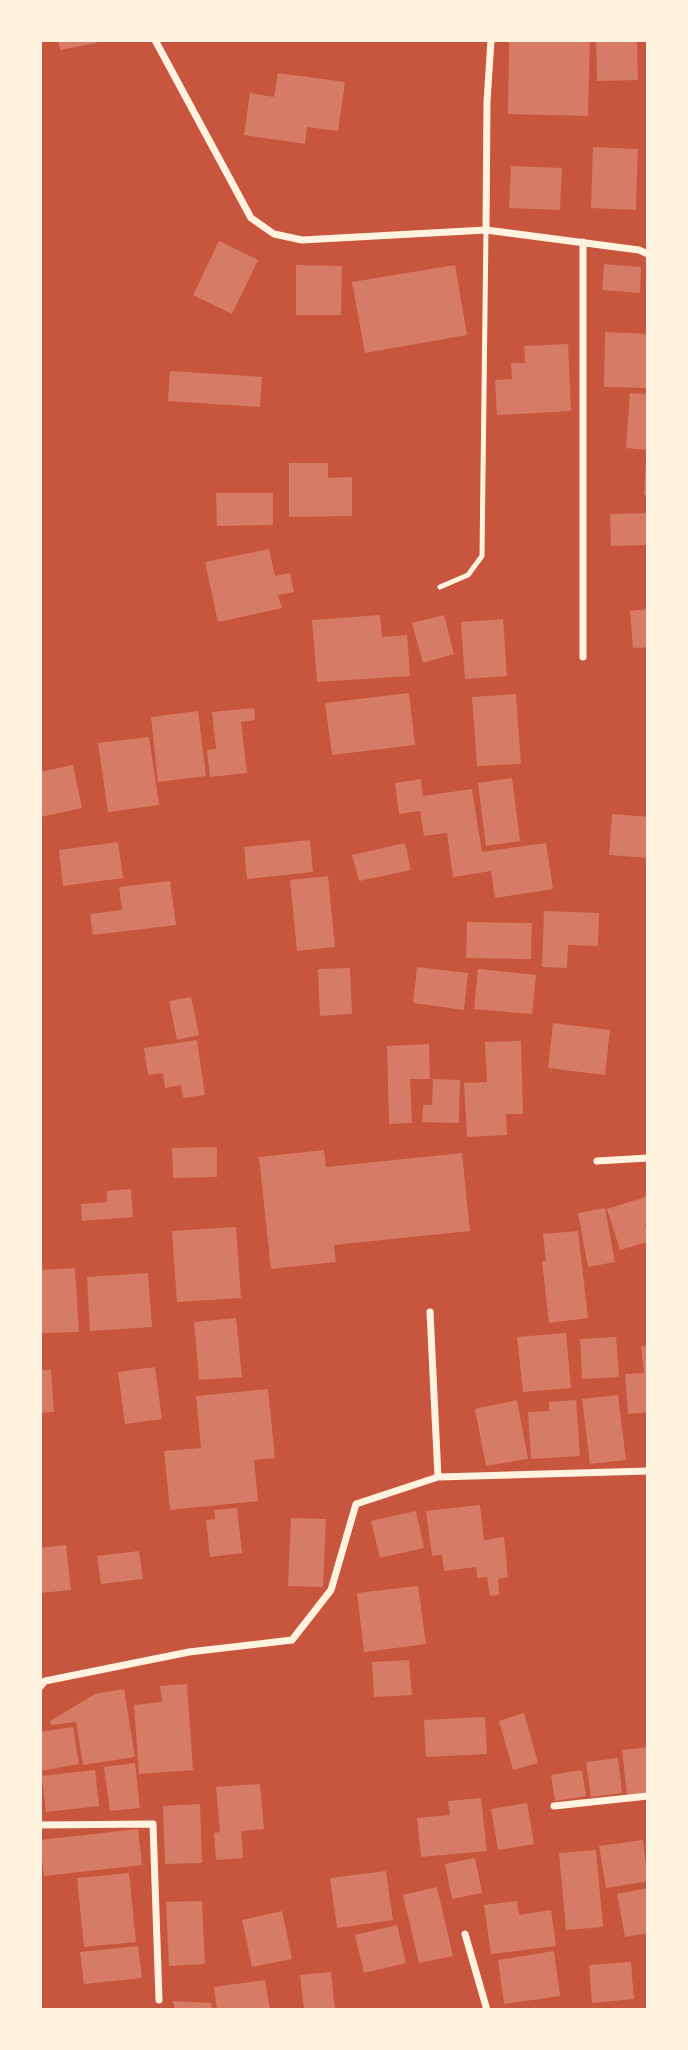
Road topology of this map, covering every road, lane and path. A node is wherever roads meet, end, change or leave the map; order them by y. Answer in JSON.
{"nodes":[{"id":1,"x":155,"y":40,"type":"edge"},
{"id":2,"x":491,"y":40,"type":"edge"},
{"id":3,"x":486,"y":230,"type":"junction"},
{"id":4,"x":583,"y":242,"type":"junction"},
{"id":5,"x":648,"y":254,"type":"edge"},
{"id":6,"x":440,"y":587,"type":"dead end"},
{"id":7,"x":583,"y":657,"type":"dead end"},
{"id":8,"x":648,"y":1158,"type":"edge"},
{"id":9,"x":597,"y":1161,"type":"dead end"},
{"id":10,"x":430,"y":1312,"type":"dead end"},
{"id":11,"x":648,"y":1471,"type":"edge"},
{"id":12,"x":438,"y":1477,"type":"junction"},
{"id":13,"x":40,"y":1686,"type":"edge"},
{"id":14,"x":648,"y":1796,"type":"edge"},
{"id":15,"x":554,"y":1806,"type":"dead end"},
{"id":16,"x":40,"y":1825,"type":"edge"},
{"id":17,"x":465,"y":1934,"type":"dead end"},
{"id":18,"x":159,"y":2000,"type":"dead end"},
{"id":19,"x":486,"y":2010,"type":"edge"}],
"edges":[{"from":1,"to":3,"type":"street"},
{"from":2,"to":3,"type":"street"},
{"from":3,"to":4,"type":"street"},
{"from":3,"to":6,"type":"lane"},
{"from":4,"to":5,"type":"street"},
{"from":4,"to":7,"type":"street"},
{"from":8,"to":9,"type":"street"},
{"from":10,"to":12,"type":"street"},
{"from":11,"to":12,"type":"street"},
{"from":12,"to":13,"type":"street"},
{"from":14,"to":15,"type":"street"},
{"from":16,"to":18,"type":"street"},
{"from":17,"to":19,"type":"street"}]}
